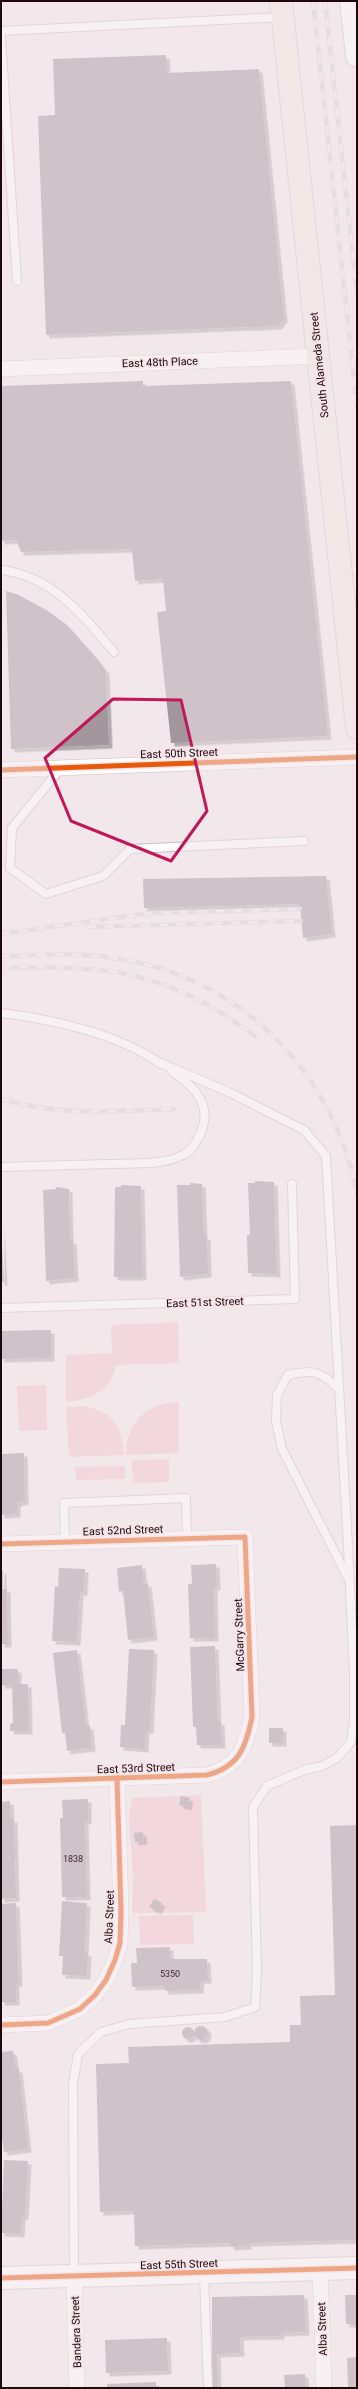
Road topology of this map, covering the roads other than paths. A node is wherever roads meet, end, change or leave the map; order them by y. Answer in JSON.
{"nodes":[{"id":1,"x":351,"y":1,"type":"edge"},
{"id":2,"x":282,"y":9,"type":"edge"},
{"id":3,"x":355,"y":24,"type":"edge"},
{"id":4,"x":1,"y":31,"type":"edge"},
{"id":5,"x":1,"y":37,"type":"edge"},
{"id":6,"x":357,"y":56,"type":"edge"},
{"id":7,"x":17,"y":281,"type":"dead end"},
{"id":8,"x":318,"y":356,"type":"junction"},
{"id":9,"x":1,"y":369,"type":"edge"},
{"id":10,"x":1,"y":570,"type":"edge"},
{"id":11,"x":114,"y":652,"type":"dead end"},
{"id":12,"x":357,"y":728,"type":"edge"},
{"id":13,"x":357,"y":757,"type":"edge"},
{"id":14,"x":62,"y":768,"type":"junction"},
{"id":15,"x":1,"y":770,"type":"edge"},
{"id":16,"x":304,"y":842,"type":"dead end"},
{"id":17,"x":1,"y":1013,"type":"edge"},
{"id":18,"x":158,"y":1062,"type":"junction"},
{"id":19,"x":1,"y":1167,"type":"edge"},
{"id":20,"x":292,"y":1184,"type":"dead end"},
{"id":21,"x":1,"y":1308,"type":"edge"},
{"id":22,"x":339,"y":1389,"type":"junction"},
{"id":23,"x":245,"y":1537,"type":"joint"},
{"id":24,"x":187,"y":1538,"type":"junction"},
{"id":25,"x":65,"y":1542,"type":"junction"},
{"id":26,"x":1,"y":1544,"type":"edge"},
{"id":27,"x":350,"y":1581,"type":"junction"},
{"id":28,"x":249,"y":1732,"type":"joint"},
{"id":29,"x":117,"y":1778,"type":"junction"},
{"id":30,"x":1,"y":1782,"type":"edge"},
{"id":31,"x":1,"y":2025,"type":"edge"},
{"id":32,"x":357,"y":2268,"type":"edge"},
{"id":33,"x":320,"y":2269,"type":"junction"},
{"id":34,"x":204,"y":2273,"type":"junction"},
{"id":35,"x":74,"y":2276,"type":"junction"},
{"id":36,"x":1,"y":2278,"type":"edge"},
{"id":37,"x":77,"y":2388,"type":"edge"},
{"id":38,"x":208,"y":2388,"type":"edge"},
{"id":39,"x":324,"y":2388,"type":"edge"}],
"edges":[{"from":1,"to":3,"type":"street"},
{"from":2,"to":4,"type":"lane"},
{"from":2,"to":8,"type":"main road","name":"South Alameda Street"},
{"from":3,"to":6,"type":"street"},
{"from":5,"to":7,"type":"lane"},
{"from":8,"to":9,"type":"street","name":"East 48th Place"},
{"from":8,"to":12,"type":"main road","name":"South Alameda Street"},
{"from":10,"to":11,"type":"lane"},
{"from":13,"to":14,"type":"street","name":"East 50th Street"},
{"from":14,"to":15,"type":"street","name":"East 50th Street"},
{"from":14,"to":16,"type":"lane"},
{"from":17,"to":18,"type":"lane"},
{"from":18,"to":19,"type":"lane"},
{"from":18,"to":22,"type":"lane"},
{"from":20,"to":21,"type":"lane","name":"East 51st Street"},
{"from":22,"to":27,"type":"lane"},
{"from":22,"to":27,"type":"lane"},
{"from":23,"to":24,"type":"street","name":"East 52nd Street"},
{"from":23,"to":28,"type":"street","name":"McGarry Street"},
{"from":24,"to":25,"type":"street","name":"East 52nd Street"},
{"from":24,"to":25,"type":"lane"},
{"from":25,"to":26,"type":"street","name":"East 52nd Street"},
{"from":27,"to":35,"type":"lane"},
{"from":28,"to":29,"type":"street","name":"East 53rd Street"},
{"from":29,"to":30,"type":"street","name":"East 53rd Street"},
{"from":29,"to":31,"type":"street","name":"Alba Street"},
{"from":32,"to":33,"type":"street","name":"East 55th Street"},
{"from":33,"to":34,"type":"street","name":"East 55th Street"},
{"from":33,"to":39,"type":"street","name":"Alba Street"},
{"from":34,"to":35,"type":"street","name":"East 55th Street"},
{"from":34,"to":38,"type":"lane"},
{"from":35,"to":36,"type":"street","name":"East 55th Street"},
{"from":35,"to":37,"type":"street","name":"Bandera Street"}]}
